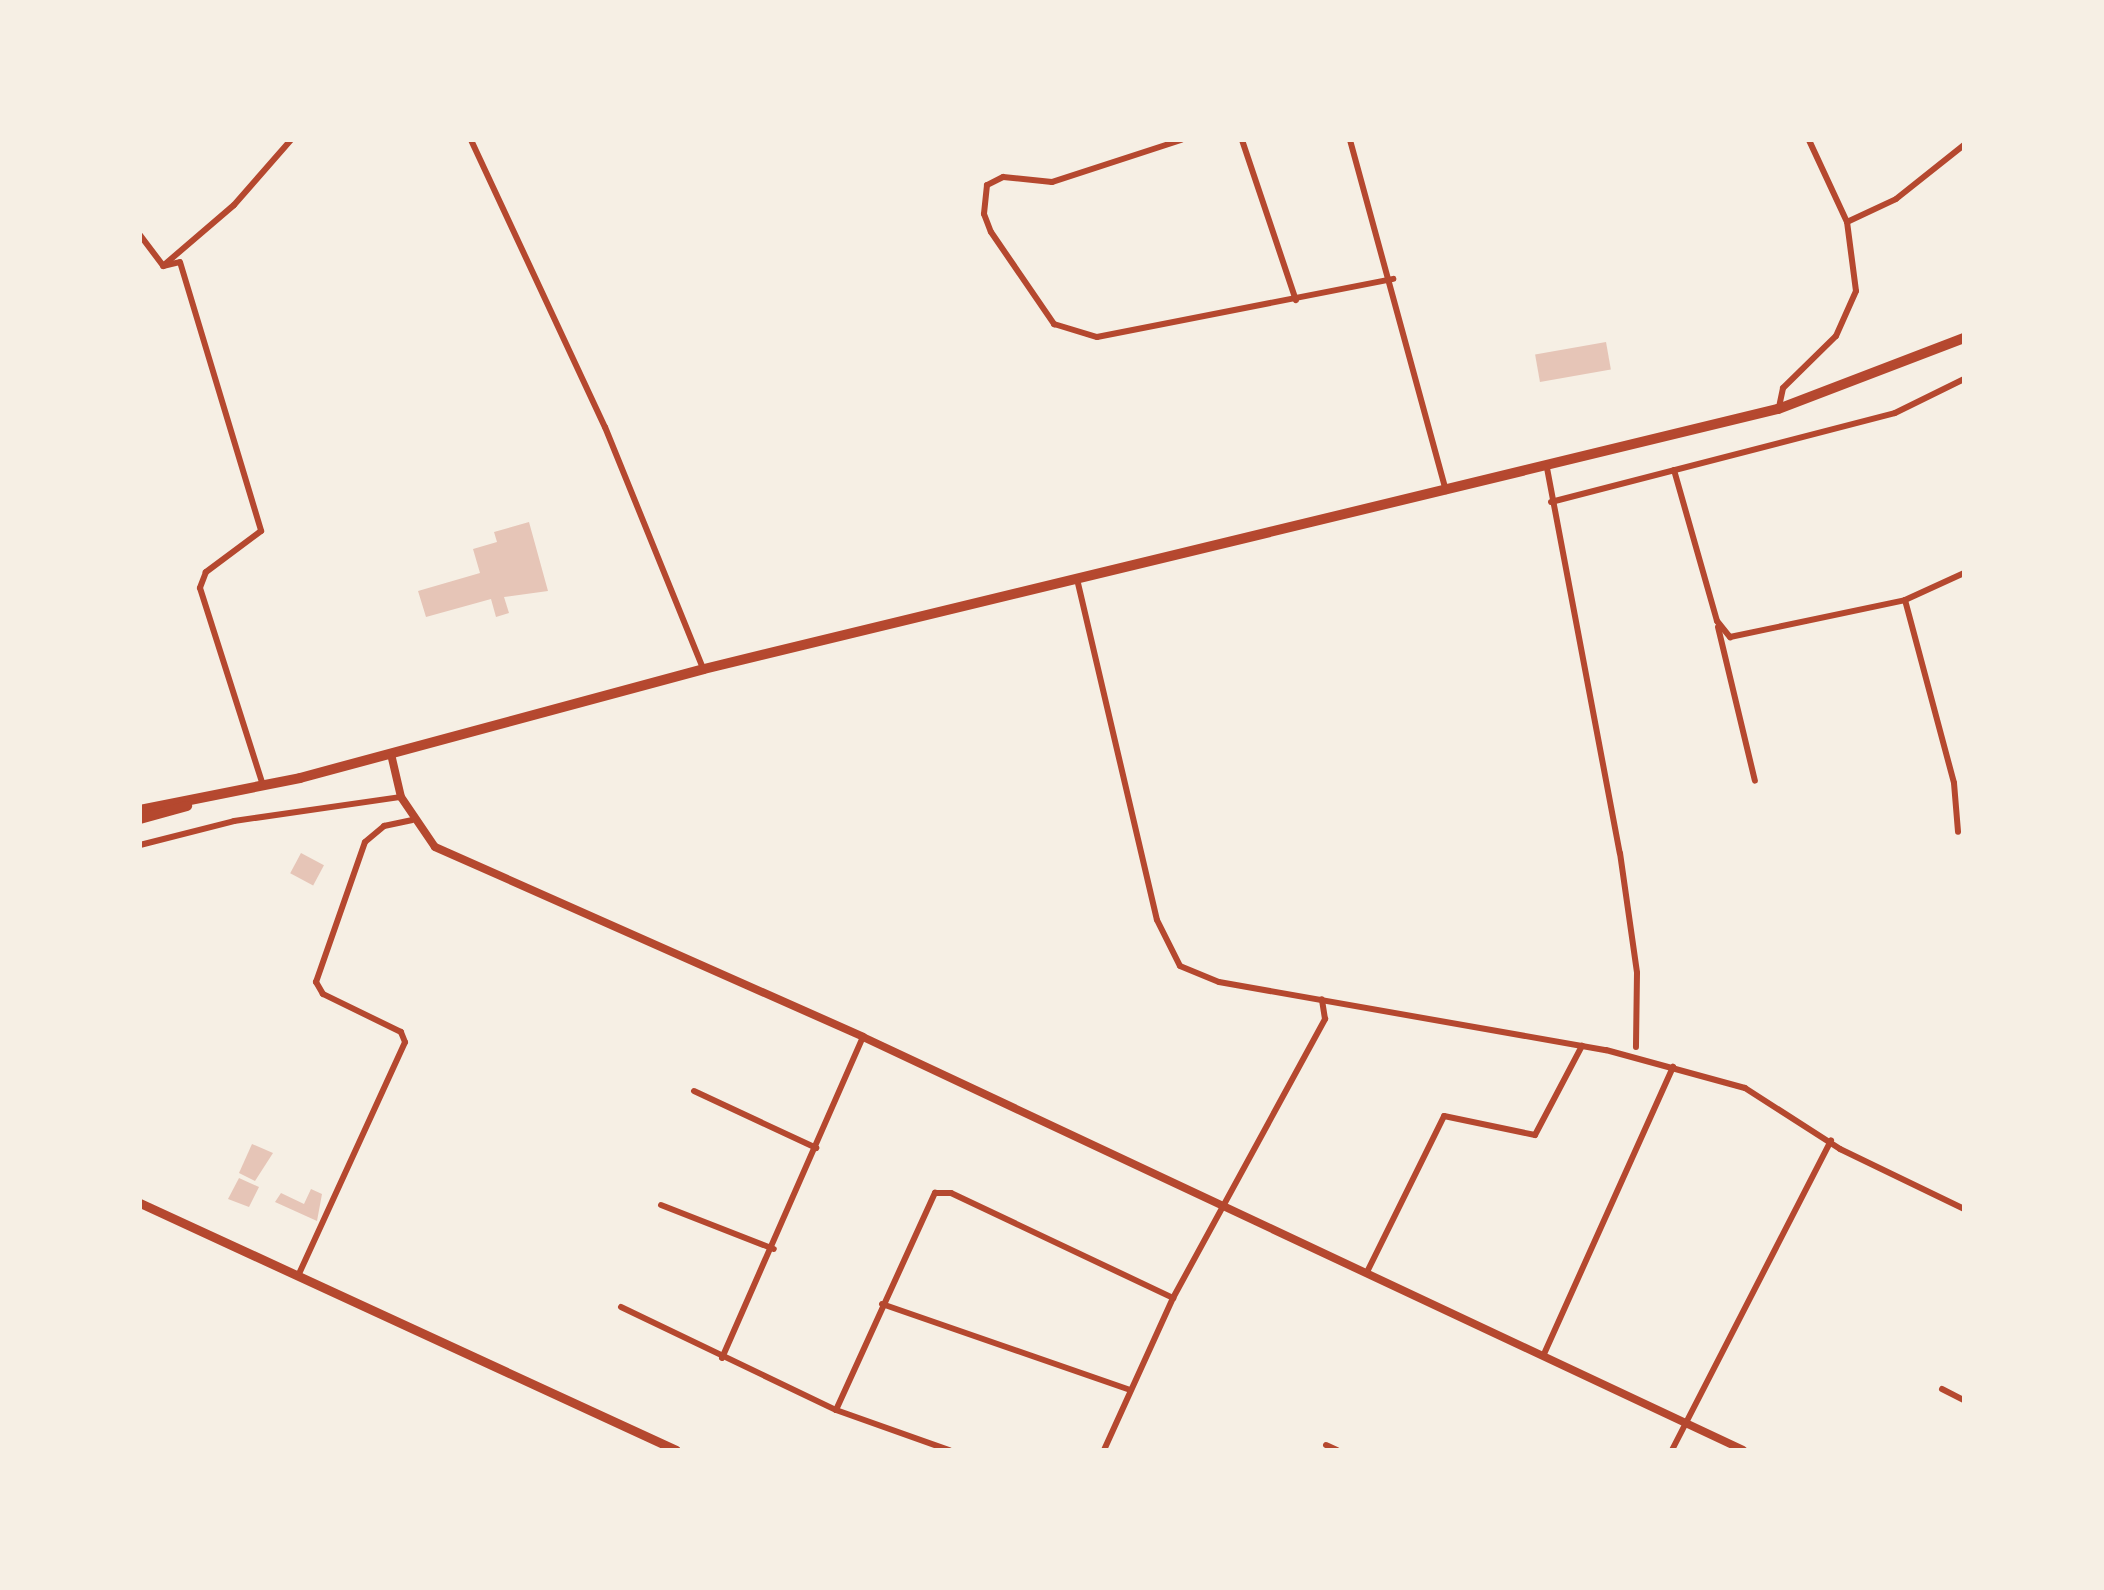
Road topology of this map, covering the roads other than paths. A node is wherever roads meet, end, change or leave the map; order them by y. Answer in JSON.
{"nodes":[{"id":1,"x":291,"y":140,"type":"edge"},
{"id":2,"x":471,"y":140,"type":"edge"},
{"id":3,"x":1181,"y":140,"type":"edge"},
{"id":4,"x":1242,"y":140,"type":"edge"},
{"id":5,"x":1350,"y":140,"type":"edge"},
{"id":6,"x":1809,"y":140,"type":"edge"},
{"id":7,"x":1155,"y":144,"type":"edge"},
{"id":8,"x":1964,"y":145,"type":"edge"},
{"id":9,"x":1847,"y":222,"type":"junction"},
{"id":10,"x":140,"y":235,"type":"edge"},
{"id":11,"x":163,"y":266,"type":"junction"},
{"id":12,"x":1393,"y":279,"type":"junction"},
{"id":13,"x":1296,"y":300,"type":"junction"},
{"id":14,"x":1964,"y":338,"type":"edge"},
{"id":15,"x":1964,"y":379,"type":"edge"},
{"id":16,"x":1778,"y":410,"type":"junction"},
{"id":17,"x":1547,"y":468,"type":"junction"},
{"id":18,"x":1674,"y":470,"type":"junction"},
{"id":19,"x":1446,"y":492,"type":"junction"},
{"id":20,"x":1552,"y":502,"type":"junction"},
{"id":21,"x":1964,"y":572,"type":"edge"},
{"id":22,"x":1077,"y":577,"type":"junction"},
{"id":23,"x":1904,"y":600,"type":"junction"},
{"id":24,"x":1717,"y":620,"type":"junction"},
{"id":25,"x":704,"y":670,"type":"junction"},
{"id":26,"x":391,"y":754,"type":"junction"},
{"id":27,"x":1755,"y":781,"type":"dead end"},
{"id":28,"x":264,"y":784,"type":"junction"},
{"id":29,"x":230,"y":792,"type":"junction"},
{"id":30,"x":401,"y":797,"type":"junction"},
{"id":31,"x":140,"y":810,"type":"edge"},
{"id":32,"x":140,"y":819,"type":"edge"},
{"id":33,"x":412,"y":820,"type":"junction"},
{"id":34,"x":1958,"y":832,"type":"dead end"},
{"id":35,"x":140,"y":845,"type":"edge"},
{"id":36,"x":1322,"y":999,"type":"junction"},
{"id":37,"x":863,"y":1036,"type":"junction"},
{"id":38,"x":1582,"y":1046,"type":"junction"},
{"id":39,"x":1636,"y":1047,"type":"dead end"},
{"id":40,"x":1673,"y":1066,"type":"junction"},
{"id":41,"x":694,"y":1091,"type":"dead end"},
{"id":42,"x":1831,"y":1141,"type":"junction"},
{"id":43,"x":816,"y":1148,"type":"junction"},
{"id":44,"x":140,"y":1203,"type":"edge"},
{"id":45,"x":661,"y":1205,"type":"dead end"},
{"id":46,"x":1964,"y":1209,"type":"edge"},
{"id":47,"x":1221,"y":1210,"type":"junction"},
{"id":48,"x":774,"y":1248,"type":"junction"},
{"id":49,"x":1367,"y":1272,"type":"junction"},
{"id":50,"x":298,"y":1276,"type":"junction"},
{"id":51,"x":1172,"y":1298,"type":"junction"},
{"id":52,"x":882,"y":1304,"type":"junction"},
{"id":53,"x":621,"y":1307,"type":"dead end"},
{"id":54,"x":1544,"y":1354,"type":"junction"},
{"id":55,"x":722,"y":1358,"type":"junction"},
{"id":56,"x":1942,"y":1389,"type":"dead end"},
{"id":57,"x":1130,"y":1390,"type":"junction"},
{"id":58,"x":1964,"y":1400,"type":"edge"},
{"id":59,"x":836,"y":1410,"type":"junction"},
{"id":60,"x":1687,"y":1420,"type":"junction"},
{"id":61,"x":1326,"y":1445,"type":"dead end"},
{"id":62,"x":676,"y":1450,"type":"edge"},
{"id":63,"x":949,"y":1450,"type":"edge"},
{"id":64,"x":1104,"y":1450,"type":"edge"},
{"id":65,"x":1337,"y":1450,"type":"edge"},
{"id":66,"x":1672,"y":1450,"type":"edge"},
{"id":67,"x":1743,"y":1450,"type":"edge"}],
"edges":[{"from":1,"to":11,"type":"street"},
{"from":2,"to":25,"type":"street"},
{"from":3,"to":7,"type":"street"},
{"from":4,"to":13,"type":"street"},
{"from":5,"to":12,"type":"street"},
{"from":6,"to":9,"type":"street"},
{"from":7,"to":13,"type":"street"},
{"from":8,"to":9,"type":"street"},
{"from":9,"to":16,"type":"street"},
{"from":10,"to":11,"type":"street"},
{"from":11,"to":28,"type":"street"},
{"from":12,"to":13,"type":"street"},
{"from":12,"to":19,"type":"street"},
{"from":14,"to":16,"type":"highway"},
{"from":15,"to":18,"type":"street"},
{"from":16,"to":17,"type":"highway"},
{"from":17,"to":19,"type":"highway"},
{"from":17,"to":20,"type":"street"},
{"from":18,"to":20,"type":"street"},
{"from":18,"to":24,"type":"street"},
{"from":19,"to":22,"type":"highway"},
{"from":20,"to":39,"type":"street"},
{"from":21,"to":23,"type":"street"},
{"from":22,"to":25,"type":"highway"},
{"from":22,"to":36,"type":"street"},
{"from":23,"to":24,"type":"street"},
{"from":23,"to":34,"type":"street"},
{"from":24,"to":27,"type":"street"},
{"from":25,"to":26,"type":"highway"},
{"from":26,"to":28,"type":"highway"},
{"from":26,"to":30,"type":"street"},
{"from":28,"to":29,"type":"highway"},
{"from":29,"to":31,"type":"highway"},
{"from":29,"to":32,"type":"highway"},
{"from":30,"to":33,"type":"street"},
{"from":30,"to":35,"type":"street"},
{"from":33,"to":37,"type":"street"},
{"from":33,"to":50,"type":"street"},
{"from":36,"to":38,"type":"street"},
{"from":36,"to":47,"type":"street"},
{"from":37,"to":43,"type":"street"},
{"from":37,"to":47,"type":"street"},
{"from":38,"to":40,"type":"street"},
{"from":38,"to":49,"type":"street"},
{"from":40,"to":42,"type":"street"},
{"from":40,"to":54,"type":"street"},
{"from":41,"to":43,"type":"street"},
{"from":42,"to":46,"type":"street"},
{"from":42,"to":60,"type":"street"},
{"from":43,"to":48,"type":"street"},
{"from":44,"to":50,"type":"main road"},
{"from":45,"to":48,"type":"street"},
{"from":47,"to":49,"type":"street"},
{"from":47,"to":51,"type":"street"},
{"from":48,"to":55,"type":"street"},
{"from":49,"to":54,"type":"street"},
{"from":50,"to":62,"type":"main road"},
{"from":51,"to":52,"type":"street"},
{"from":51,"to":57,"type":"street"},
{"from":52,"to":57,"type":"street"},
{"from":52,"to":59,"type":"street"},
{"from":53,"to":55,"type":"street"},
{"from":54,"to":60,"type":"street"},
{"from":55,"to":59,"type":"street"},
{"from":56,"to":58,"type":"street"},
{"from":57,"to":64,"type":"street"},
{"from":59,"to":63,"type":"street"},
{"from":60,"to":66,"type":"street"},
{"from":60,"to":67,"type":"street"},
{"from":61,"to":65,"type":"street"}]}
